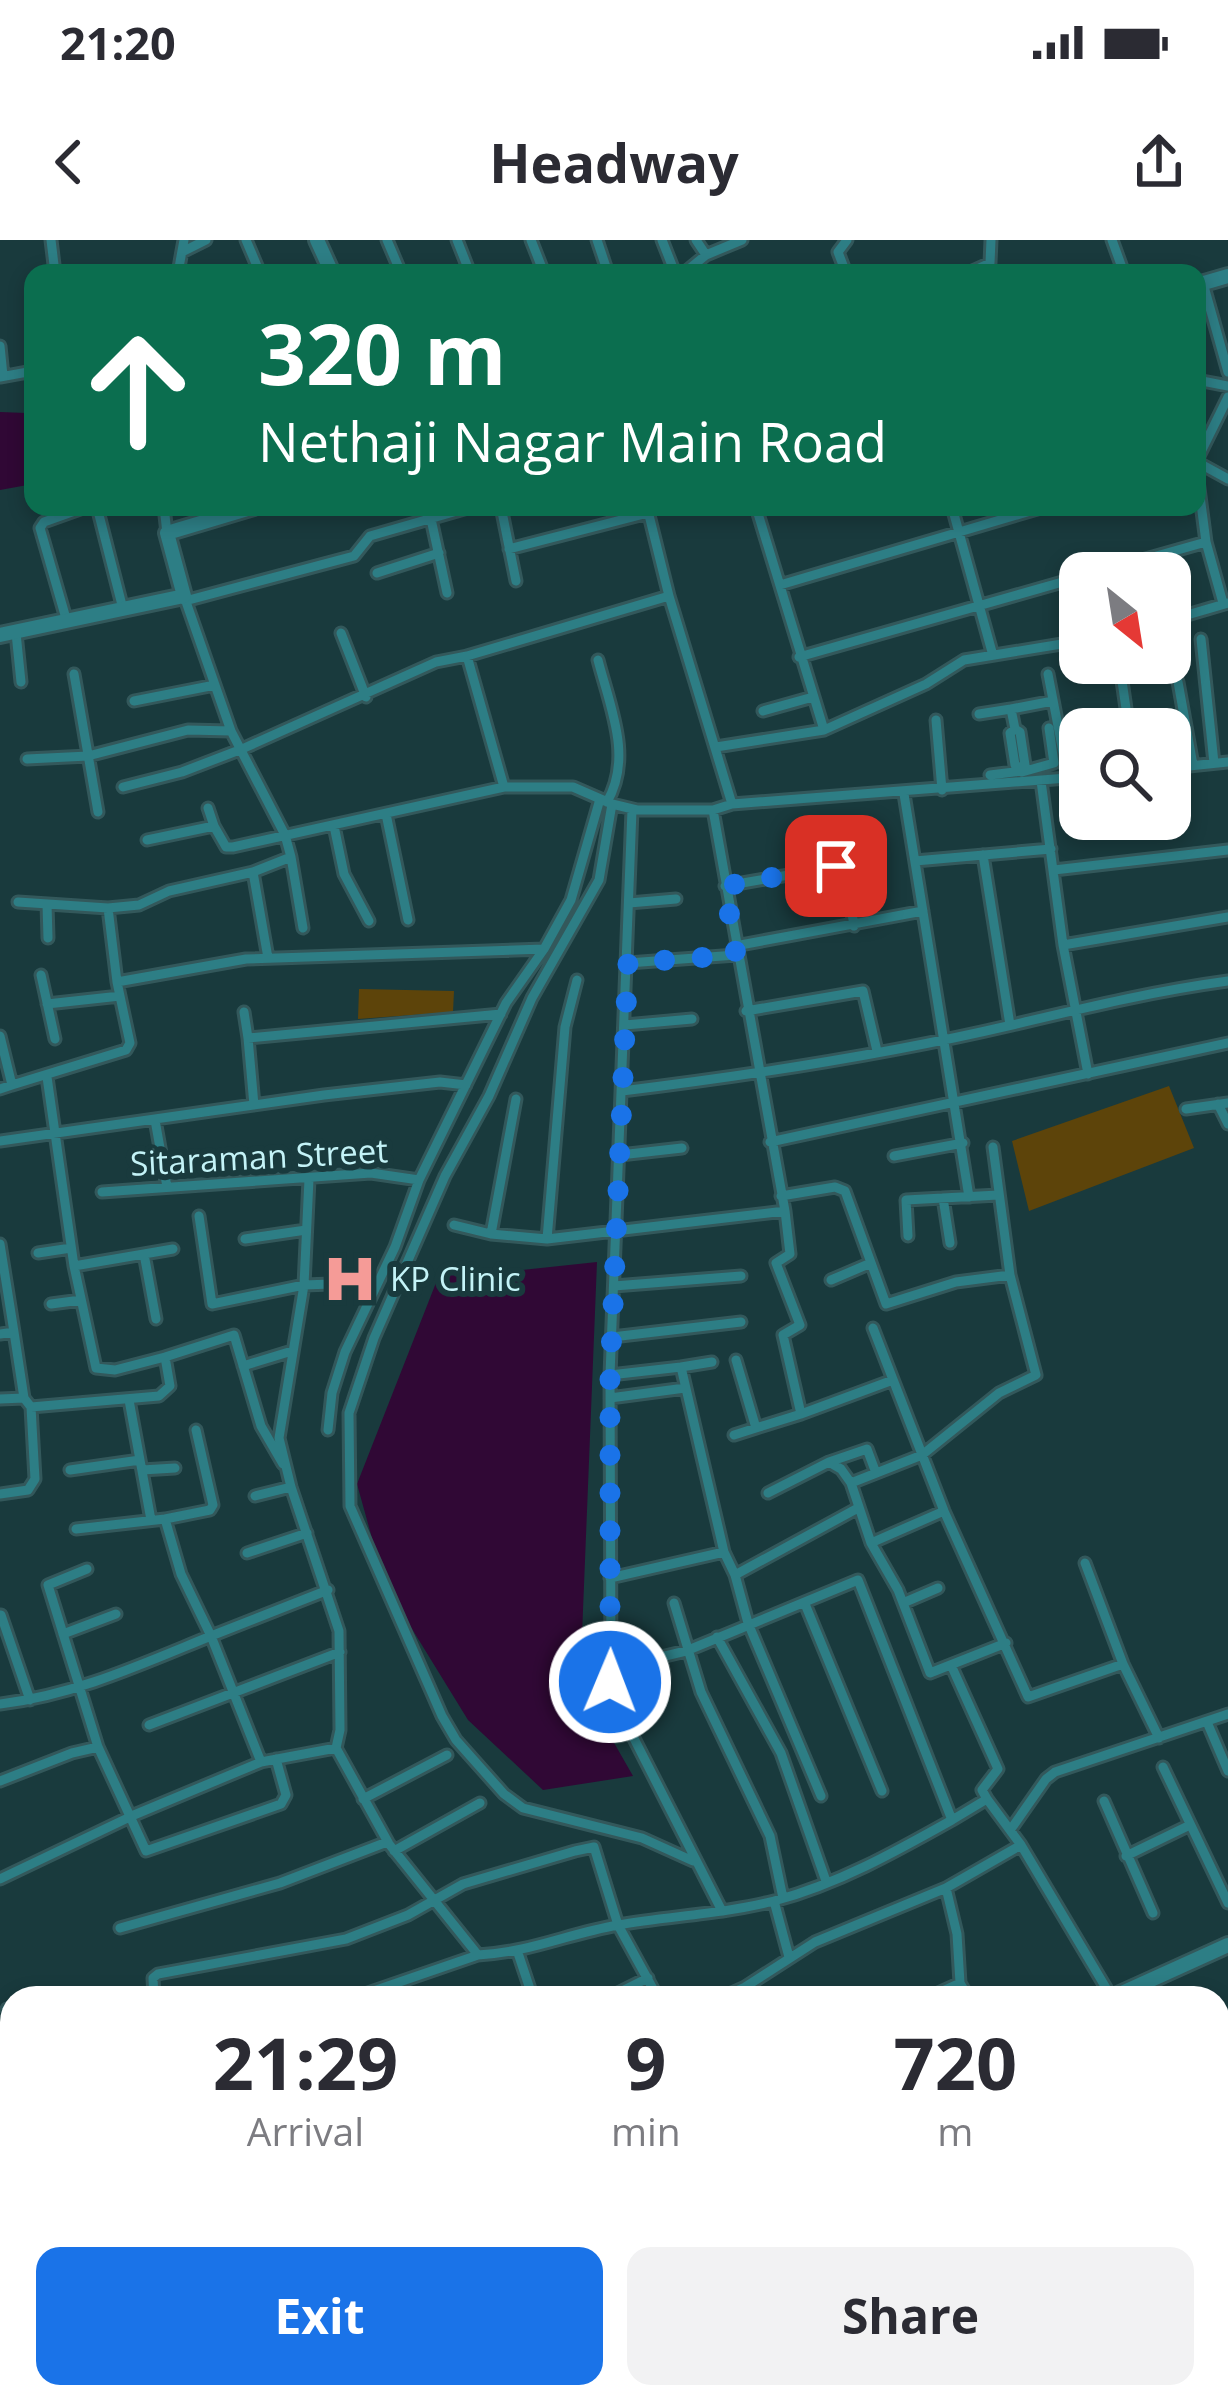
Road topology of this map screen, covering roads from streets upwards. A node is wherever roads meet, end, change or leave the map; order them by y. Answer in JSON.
{"nodes":[{"id":1,"x":206,"y":240,"type":"edge"},
{"id":2,"x":696,"y":240,"type":"edge"},
{"id":3,"x":742,"y":240,"type":"edge"},
{"id":4,"x":182,"y":250,"type":"edge"},
{"id":5,"x":706,"y":255,"type":"junction"},
{"id":6,"x":695,"y":264,"type":"edge"},
{"id":7,"x":1206,"y":301,"type":"edge"},
{"id":8,"x":0,"y":346,"type":"edge"},
{"id":9,"x":1226,"y":356,"type":"edge"},
{"id":10,"x":1228,"y":372,"type":"edge"},
{"id":11,"x":2,"y":376,"type":"edge"},
{"id":12,"x":1228,"y":397,"type":"edge"},
{"id":13,"x":1206,"y":442,"type":"edge"},
{"id":14,"x":61,"y":516,"type":"edge"},
{"id":15,"x":100,"y":516,"type":"edge"},
{"id":16,"x":165,"y":516,"type":"edge"},
{"id":17,"x":213,"y":516,"type":"edge"},
{"id":18,"x":440,"y":516,"type":"edge"},
{"id":19,"x":503,"y":516,"type":"edge"},
{"id":20,"x":626,"y":516,"type":"edge"},
{"id":21,"x":649,"y":516,"type":"edge"},
{"id":22,"x":761,"y":516,"type":"edge"},
{"id":23,"x":954,"y":516,"type":"edge"},
{"id":24,"x":1013,"y":516,"type":"edge"},
{"id":25,"x":1203,"y":516,"type":"edge"},
{"id":26,"x":430,"y":519,"type":"junction"},
{"id":27,"x":958,"y":532,"type":"junction"},
{"id":28,"x":167,"y":533,"type":"junction"},
{"id":29,"x":1206,"y":542,"type":"junction"},
{"id":30,"x":509,"y":549,"type":"junction"},
{"id":31,"x":1171,"y":552,"type":"edge"},
{"id":32,"x":439,"y":553,"type":"junction"},
{"id":33,"x":376,"y":573,"type":"dead end"},
{"id":34,"x":516,"y":581,"type":"dead end"},
{"id":35,"x":1059,"y":583,"type":"edge"},
{"id":36,"x":780,"y":585,"type":"junction"},
{"id":37,"x":447,"y":593,"type":"dead end"},
{"id":38,"x":669,"y":596,"type":"junction"},
{"id":39,"x":184,"y":598,"type":"junction"},
{"id":40,"x":1226,"y":603,"type":"edge"},
{"id":41,"x":978,"y":606,"type":"junction"},
{"id":42,"x":123,"y":609,"type":"junction"},
{"id":43,"x":1191,"y":614,"type":"edge"},
{"id":44,"x":68,"y":622,"type":"junction"},
{"id":45,"x":341,"y":633,"type":"dead end"},
{"id":46,"x":8,"y":634,"type":"edge"},
{"id":47,"x":1201,"y":639,"type":"dead end"},
{"id":48,"x":1059,"y":644,"type":"edge"},
{"id":49,"x":992,"y":652,"type":"junction"},
{"id":50,"x":467,"y":656,"type":"junction"},
{"id":51,"x":799,"y":657,"type":"junction"},
{"id":52,"x":598,"y":660,"type":"dead end"},
{"id":53,"x":74,"y":674,"type":"dead end"},
{"id":54,"x":1048,"y":674,"type":"dead end"},
{"id":55,"x":21,"y":682,"type":"dead end"},
{"id":56,"x":1178,"y":684,"type":"edge"},
{"id":57,"x":215,"y":685,"type":"junction"},
{"id":58,"x":366,"y":697,"type":"junction"},
{"id":59,"x":813,"y":697,"type":"junction"},
{"id":60,"x":134,"y":701,"type":"dead end"},
{"id":61,"x":1053,"y":701,"type":"junction"},
{"id":62,"x":1011,"y":709,"type":"junction"},
{"id":63,"x":763,"y":711,"type":"dead end"},
{"id":64,"x":980,"y":714,"type":"dead end"},
{"id":65,"x":936,"y":720,"type":"dead end"},
{"id":66,"x":1059,"y":723,"type":"edge"},
{"id":67,"x":1049,"y":728,"type":"dead end"},
{"id":68,"x":824,"y":730,"type":"junction"},
{"id":69,"x":231,"y":731,"type":"junction"},
{"id":70,"x":716,"y":747,"type":"junction"},
{"id":71,"x":242,"y":749,"type":"junction"},
{"id":72,"x":88,"y":756,"type":"junction"},
{"id":73,"x":27,"y":759,"type":"dead end"},
{"id":74,"x":1228,"y":762,"type":"edge"},
{"id":75,"x":1214,"y":763,"type":"junction"},
{"id":76,"x":1192,"y":765,"type":"joint"},
{"id":77,"x":1022,"y":774,"type":"junction"},
{"id":78,"x":990,"y":775,"type":"dead end"},
{"id":79,"x":1059,"y":780,"type":"edge"},
{"id":80,"x":1041,"y":782,"type":"junction"},
{"id":81,"x":123,"y":787,"type":"dead end"},
{"id":82,"x":504,"y":787,"type":"junction"},
{"id":83,"x":942,"y":790,"type":"junction"},
{"id":84,"x":904,"y":794,"type":"junction"},
{"id":85,"x":606,"y":802,"type":"junction"},
{"id":86,"x":732,"y":804,"type":"junction"},
{"id":87,"x":208,"y":808,"type":"dead end"},
{"id":88,"x":632,"y":810,"type":"junction"},
{"id":89,"x":713,"y":810,"type":"junction"},
{"id":90,"x":98,"y":812,"type":"dead end"},
{"id":91,"x":386,"y":814,"type":"junction"},
{"id":92,"x":214,"y":826,"type":"junction"},
{"id":93,"x":334,"y":826,"type":"junction"},
{"id":94,"x":285,"y":835,"type":"junction"},
{"id":95,"x":147,"y":840,"type":"dead end"},
{"id":96,"x":1051,"y":849,"type":"junction"},
{"id":97,"x":1228,"y":850,"type":"edge"},
{"id":98,"x":982,"y":855,"type":"junction"},
{"id":99,"x":291,"y":857,"type":"junction"},
{"id":100,"x":915,"y":861,"type":"junction"},
{"id":101,"x":1054,"y":870,"type":"junction"},
{"id":102,"x":253,"y":872,"type":"junction"},
{"id":103,"x":725,"y":886,"type":"junction"},
{"id":104,"x":676,"y":899,"type":"dead end"},
{"id":105,"x":18,"y":902,"type":"dead end"},
{"id":106,"x":629,"y":903,"type":"junction"},
{"id":107,"x":47,"y":904,"type":"junction"},
{"id":108,"x":108,"y":908,"type":"junction"},
{"id":109,"x":923,"y":911,"type":"junction"},
{"id":110,"x":1228,"y":917,"type":"edge"},
{"id":111,"x":408,"y":920,"type":"dead end"},
{"id":112,"x":370,"y":921,"type":"dead end"},
{"id":113,"x":854,"y":926,"type":"junction"},
{"id":114,"x":304,"y":928,"type":"dead end"},
{"id":115,"x":48,"y":938,"type":"dead end"},
{"id":116,"x":1064,"y":945,"type":"junction"},
{"id":117,"x":544,"y":949,"type":"junction"},
{"id":118,"x":735,"y":951,"type":"junction"},
{"id":119,"x":268,"y":958,"type":"junction"},
{"id":120,"x":628,"y":963,"type":"junction"},
{"id":121,"x":41,"y":975,"type":"dead end"},
{"id":122,"x":578,"y":980,"type":"dead end"},
{"id":123,"x":1228,"y":981,"type":"edge"},
{"id":124,"x":117,"y":982,"type":"junction"},
{"id":125,"x":120,"y":996,"type":"junction"},
{"id":126,"x":47,"y":1004,"type":"junction"},
{"id":127,"x":1076,"y":1008,"type":"junction"},
{"id":128,"x":746,"y":1011,"type":"junction"},
{"id":129,"x":244,"y":1012,"type":"dead end"},
{"id":130,"x":501,"y":1014,"type":"junction"},
{"id":131,"x":692,"y":1019,"type":"dead end"},
{"id":132,"x":625,"y":1025,"type":"junction"},
{"id":133,"x":1010,"y":1025,"type":"junction"},
{"id":134,"x":0,"y":1036,"type":"edge"},
{"id":135,"x":945,"y":1037,"type":"junction"},
{"id":136,"x":248,"y":1038,"type":"junction"},
{"id":137,"x":55,"y":1039,"type":"dead end"},
{"id":138,"x":1228,"y":1043,"type":"edge"},
{"id":139,"x":877,"y":1051,"type":"junction"},
{"id":140,"x":761,"y":1074,"type":"junction"},
{"id":141,"x":1088,"y":1074,"type":"junction"},
{"id":142,"x":47,"y":1077,"type":"junction"},
{"id":143,"x":12,"y":1085,"type":"junction"},
{"id":144,"x":466,"y":1085,"type":"junction"},
{"id":145,"x":0,"y":1089,"type":"edge"},
{"id":146,"x":622,"y":1091,"type":"junction"},
{"id":147,"x":516,"y":1099,"type":"dead end"},
{"id":148,"x":956,"y":1100,"type":"junction"},
{"id":149,"x":1223,"y":1104,"type":"edge"},
{"id":150,"x":254,"y":1105,"type":"junction"},
{"id":151,"x":1186,"y":1109,"type":"dead end"},
{"id":152,"x":155,"y":1120,"type":"junction"},
{"id":153,"x":1228,"y":1124,"type":"edge"},
{"id":154,"x":53,"y":1133,"type":"junction"},
{"id":155,"x":0,"y":1141,"type":"edge"},
{"id":156,"x":770,"y":1142,"type":"junction"},
{"id":157,"x":963,"y":1143,"type":"junction"},
{"id":158,"x":993,"y":1147,"type":"dead end"},
{"id":159,"x":682,"y":1148,"type":"dead end"},
{"id":160,"x":620,"y":1155,"type":"junction"},
{"id":161,"x":894,"y":1156,"type":"dead end"},
{"id":162,"x":309,"y":1179,"type":"junction"},
{"id":163,"x":418,"y":1180,"type":"junction"},
{"id":164,"x":167,"y":1187,"type":"junction"},
{"id":165,"x":102,"y":1192,"type":"dead end"},
{"id":166,"x":998,"y":1195,"type":"junction"},
{"id":167,"x":782,"y":1196,"type":"junction"},
{"id":168,"x":969,"y":1197,"type":"junction"},
{"id":169,"x":944,"y":1198,"type":"junction"},
{"id":170,"x":784,"y":1211,"type":"junction"},
{"id":171,"x":199,"y":1216,"type":"dead end"},
{"id":172,"x":454,"y":1225,"type":"dead end"},
{"id":173,"x":306,"y":1230,"type":"junction"},
{"id":174,"x":491,"y":1234,"type":"junction"},
{"id":175,"x":616,"y":1234,"type":"junction"},
{"id":176,"x":908,"y":1236,"type":"dead end"},
{"id":177,"x":245,"y":1239,"type":"dead end"},
{"id":178,"x":547,"y":1240,"type":"junction"},
{"id":179,"x":950,"y":1243,"type":"dead end"},
{"id":180,"x":71,"y":1248,"type":"junction"},
{"id":181,"x":173,"y":1249,"type":"dead end"},
{"id":182,"x":1,"y":1252,"type":"edge"},
{"id":183,"x":38,"y":1253,"type":"dead end"},
{"id":184,"x":144,"y":1254,"type":"junction"},
{"id":185,"x":871,"y":1263,"type":"junction"},
{"id":186,"x":74,"y":1266,"type":"junction"},
{"id":187,"x":1010,"y":1275,"type":"junction"},
{"id":188,"x":741,"y":1276,"type":"dead end"},
{"id":189,"x":831,"y":1280,"type":"dead end"},
{"id":190,"x":331,"y":1284,"type":"dead end"},
{"id":191,"x":304,"y":1285,"type":"junction"},
{"id":192,"x":614,"y":1286,"type":"junction"},
{"id":193,"x":4,"y":1291,"type":"edge"},
{"id":194,"x":81,"y":1300,"type":"junction"},
{"id":195,"x":51,"y":1304,"type":"dead end"},
{"id":196,"x":156,"y":1319,"type":"dead end"},
{"id":197,"x":741,"y":1322,"type":"dead end"},
{"id":198,"x":873,"y":1328,"type":"dead end"},
{"id":199,"x":14,"y":1332,"type":"junction"},
{"id":200,"x":0,"y":1334,"type":"edge"},
{"id":201,"x":612,"y":1337,"type":"junction"},
{"id":202,"x":292,"y":1351,"type":"junction"},
{"id":203,"x":165,"y":1357,"type":"junction"},
{"id":204,"x":736,"y":1360,"type":"dead end"},
{"id":205,"x":712,"y":1362,"type":"dead end"},
{"id":206,"x":243,"y":1366,"type":"junction"},
{"id":207,"x":681,"y":1367,"type":"junction"},
{"id":208,"x":610,"y":1375,"type":"junction"},
{"id":209,"x":893,"y":1380,"type":"junction"},
{"id":210,"x":686,"y":1388,"type":"junction"},
{"id":211,"x":610,"y":1398,"type":"junction"},
{"id":212,"x":0,"y":1399,"type":"edge"},
{"id":213,"x":129,"y":1400,"type":"junction"},
{"id":214,"x":28,"y":1402,"type":"junction"},
{"id":215,"x":802,"y":1414,"type":"junction"},
{"id":216,"x":756,"y":1428,"type":"junction"},
{"id":217,"x":196,"y":1430,"type":"dead end"},
{"id":218,"x":328,"y":1430,"type":"dead end"},
{"id":219,"x":734,"y":1435,"type":"dead end"},
{"id":220,"x":922,"y":1455,"type":"junction"},
{"id":221,"x":829,"y":1462,"type":"junction"},
{"id":222,"x":141,"y":1465,"type":"junction"},
{"id":223,"x":284,"y":1466,"type":"junction"},
{"id":224,"x":175,"y":1468,"type":"dead end"},
{"id":225,"x":70,"y":1470,"type":"dead end"},
{"id":226,"x":876,"y":1473,"type":"junction"},
{"id":227,"x":851,"y":1483,"type":"junction"},
{"id":228,"x":290,"y":1487,"type":"junction"},
{"id":229,"x":768,"y":1493,"type":"dead end"},
{"id":230,"x":0,"y":1494,"type":"edge"},
{"id":231,"x":256,"y":1496,"type":"dead end"},
{"id":232,"x":858,"y":1508,"type":"junction"},
{"id":233,"x":944,"y":1511,"type":"junction"},
{"id":234,"x":164,"y":1519,"type":"junction"},
{"id":235,"x":151,"y":1520,"type":"junction"},
{"id":236,"x":76,"y":1529,"type":"dead end"},
{"id":237,"x":307,"y":1533,"type":"junction"},
{"id":238,"x":871,"y":1543,"type":"junction"},
{"id":239,"x":724,"y":1552,"type":"junction"},
{"id":240,"x":247,"y":1553,"type":"dead end"},
{"id":241,"x":1085,"y":1563,"type":"dead end"},
{"id":242,"x":42,"y":1568,"type":"dead end"},
{"id":243,"x":87,"y":1569,"type":"dead end"},
{"id":244,"x":735,"y":1575,"type":"junction"},
{"id":245,"x":610,"y":1578,"type":"junction"},
{"id":246,"x":48,"y":1585,"type":"junction"},
{"id":247,"x":938,"y":1588,"type":"dead end"},
{"id":248,"x":328,"y":1589,"type":"junction"},
{"id":249,"x":674,"y":1603,"type":"dead end"},
{"id":250,"x":903,"y":1603,"type":"junction"},
{"id":251,"x":805,"y":1604,"type":"junction"},
{"id":252,"x":116,"y":1614,"type":"dead end"},
{"id":253,"x":1,"y":1615,"type":"edge"},
{"id":254,"x":748,"y":1623,"type":"junction"},
{"id":255,"x":63,"y":1634,"type":"junction"},
{"id":256,"x":211,"y":1636,"type":"junction"},
{"id":257,"x":717,"y":1637,"type":"junction"},
{"id":258,"x":1006,"y":1643,"type":"junction"},
{"id":259,"x":686,"y":1651,"type":"junction"},
{"id":260,"x":340,"y":1652,"type":"junction"},
{"id":261,"x":1123,"y":1664,"type":"junction"},
{"id":262,"x":951,"y":1665,"type":"junction"},
{"id":263,"x":610,"y":1669,"type":"junction"},
{"id":264,"x":80,"y":1688,"type":"junction"},
{"id":265,"x":234,"y":1693,"type":"junction"},
{"id":266,"x":30,"y":1700,"type":"junction"},
{"id":267,"x":0,"y":1704,"type":"edge"},
{"id":268,"x":1228,"y":1714,"type":"edge"},
{"id":269,"x":1207,"y":1722,"type":"junction"},
{"id":270,"x":149,"y":1725,"type":"dead end"},
{"id":271,"x":1159,"y":1738,"type":"junction"},
{"id":272,"x":98,"y":1747,"type":"junction"},
{"id":273,"x":336,"y":1748,"type":"junction"},
{"id":274,"x":447,"y":1755,"type":"dead end"},
{"id":275,"x":276,"y":1760,"type":"junction"},
{"id":276,"x":261,"y":1762,"type":"junction"},
{"id":277,"x":1163,"y":1767,"type":"dead end"},
{"id":278,"x":1228,"y":1771,"type":"edge"},
{"id":279,"x":0,"y":1781,"type":"edge"},
{"id":280,"x":882,"y":1791,"type":"dead end"},
{"id":281,"x":821,"y":1796,"type":"dead end"},
{"id":282,"x":363,"y":1799,"type":"junction"},
{"id":283,"x":987,"y":1799,"type":"junction"},
{"id":284,"x":1104,"y":1801,"type":"dead end"},
{"id":285,"x":480,"y":1804,"type":"dead end"},
{"id":286,"x":130,"y":1816,"type":"junction"},
{"id":287,"x":952,"y":1820,"type":"junction"},
{"id":288,"x":1190,"y":1825,"type":"junction"},
{"id":289,"x":607,"y":1829,"type":"junction"},
{"id":290,"x":1010,"y":1829,"type":"junction"},
{"id":291,"x":1022,"y":1845,"type":"junction"},
{"id":292,"x":391,"y":1847,"type":"junction"},
{"id":293,"x":594,"y":1847,"type":"junction"},
{"id":294,"x":1126,"y":1856,"type":"junction"},
{"id":295,"x":693,"y":1861,"type":"junction"},
{"id":296,"x":0,"y":1879,"type":"edge"},
{"id":297,"x":826,"y":1882,"type":"junction"},
{"id":298,"x":946,"y":1888,"type":"junction"},
{"id":299,"x":778,"y":1899,"type":"junction"},
{"id":300,"x":431,"y":1901,"type":"junction"},
{"id":301,"x":1228,"y":1903,"type":"edge"},
{"id":302,"x":722,"y":1911,"type":"junction"},
{"id":303,"x":1153,"y":1913,"type":"dead end"},
{"id":304,"x":618,"y":1924,"type":"junction"},
{"id":305,"x":120,"y":1928,"type":"dead end"},
{"id":306,"x":1228,"y":1945,"type":"edge"},
{"id":307,"x":518,"y":1953,"type":"junction"},
{"id":308,"x":478,"y":1955,"type":"junction"},
{"id":309,"x":789,"y":1957,"type":"junction"},
{"id":310,"x":648,"y":1978,"type":"junction"},
{"id":311,"x":960,"y":1983,"type":"junction"},
{"id":312,"x":153,"y":1986,"type":"edge"},
{"id":313,"x":388,"y":1986,"type":"edge"},
{"id":314,"x":529,"y":1986,"type":"edge"},
{"id":315,"x":632,"y":1986,"type":"edge"},
{"id":316,"x":652,"y":1986,"type":"edge"},
{"id":317,"x":746,"y":1986,"type":"edge"},
{"id":318,"x":953,"y":1986,"type":"edge"},
{"id":319,"x":962,"y":1986,"type":"edge"},
{"id":320,"x":1105,"y":1986,"type":"edge"},
{"id":321,"x":1138,"y":1986,"type":"edge"}],
"edges":[{"from":1,"to":4,"type":"street"},
{"from":2,"to":5,"type":"street"},
{"from":3,"to":5,"type":"street"},
{"from":5,"to":6,"type":"street"},
{"from":7,"to":9,"type":"street"},
{"from":8,"to":11,"type":"street"},
{"from":9,"to":10,"type":"street"},
{"from":12,"to":13,"type":"street"},
{"from":14,"to":44,"type":"street"},
{"from":15,"to":42,"type":"street"},
{"from":16,"to":28,"type":"street"},
{"from":17,"to":28,"type":"street"},
{"from":18,"to":26,"type":"street"},
{"from":19,"to":30,"type":"street"},
{"from":20,"to":30,"type":"street"},
{"from":21,"to":38,"type":"street"},
{"from":22,"to":36,"type":"street"},
{"from":23,"to":27,"type":"street"},
{"from":24,"to":27,"type":"street"},
{"from":25,"to":29,"type":"street"},
{"from":26,"to":32,"type":"street"},
{"from":26,"to":39,"type":"street"},
{"from":27,"to":36,"type":"street"},
{"from":27,"to":41,"type":"street"},
{"from":28,"to":39,"type":"street"},
{"from":29,"to":31,"type":"street"},
{"from":29,"to":40,"type":"street"},
{"from":30,"to":34,"type":"street"},
{"from":32,"to":33,"type":"street"},
{"from":32,"to":37,"type":"street"},
{"from":35,"to":41,"type":"street"},
{"from":36,"to":51,"type":"street"},
{"from":38,"to":50,"type":"street"},
{"from":38,"to":70,"type":"street"},
{"from":39,"to":42,"type":"street"},
{"from":39,"to":57,"type":"street"},
{"from":40,"to":43,"type":"street"},
{"from":41,"to":49,"type":"street"},
{"from":41,"to":51,"type":"street"},
{"from":42,"to":44,"type":"street"},
{"from":44,"to":46,"type":"street"},
{"from":45,"to":58,"type":"street"},
{"from":46,"to":55,"type":"street"},
{"from":47,"to":75,"type":"street"},
{"from":48,"to":49,"type":"street"},
{"from":49,"to":68,"type":"street"},
{"from":50,"to":58,"type":"street"},
{"from":50,"to":82,"type":"street"},
{"from":51,"to":59,"type":"street"},
{"from":52,"to":85,"type":"street"},
{"from":53,"to":72,"type":"street"},
{"from":54,"to":61,"type":"street"},
{"from":56,"to":76,"type":"street"},
{"from":57,"to":60,"type":"street"},
{"from":57,"to":69,"type":"street"},
{"from":58,"to":71,"type":"street"},
{"from":59,"to":63,"type":"street"},
{"from":59,"to":68,"type":"street"},
{"from":61,"to":62,"type":"street"},
{"from":61,"to":66,"type":"street"},
{"from":62,"to":64,"type":"street"},
{"from":62,"to":77,"type":"street"},
{"from":65,"to":83,"type":"street"},
{"from":67,"to":77,"type":"street"},
{"from":68,"to":70,"type":"street"},
{"from":69,"to":71,"type":"street"},
{"from":69,"to":72,"type":"street"},
{"from":70,"to":86,"type":"street"},
{"from":71,"to":81,"type":"street"},
{"from":71,"to":94,"type":"street"},
{"from":72,"to":73,"type":"street"},
{"from":72,"to":90,"type":"street"},
{"from":74,"to":75,"type":"street"},
{"from":75,"to":76,"type":"street"},
{"from":77,"to":78,"type":"street"},
{"from":77,"to":80,"type":"street"},
{"from":77,"to":83,"type":"street"},
{"from":79,"to":80,"type":"street"},
{"from":80,"to":96,"type":"street"},
{"from":82,"to":85,"type":"street"},
{"from":82,"to":91,"type":"street"},
{"from":83,"to":84,"type":"street"},
{"from":84,"to":86,"type":"street"},
{"from":84,"to":100,"type":"street"},
{"from":85,"to":88,"type":"street"},
{"from":85,"to":117,"type":"street"},
{"from":85,"to":289,"type":"street"},
{"from":86,"to":89,"type":"street"},
{"from":87,"to":92,"type":"street"},
{"from":88,"to":89,"type":"street"},
{"from":88,"to":106,"type":"street"},
{"from":89,"to":103,"type":"street"},
{"from":91,"to":93,"type":"street"},
{"from":91,"to":111,"type":"street"},
{"from":92,"to":94,"type":"street"},
{"from":92,"to":95,"type":"street"},
{"from":93,"to":94,"type":"street"},
{"from":93,"to":112,"type":"street"},
{"from":94,"to":99,"type":"street"},
{"from":96,"to":98,"type":"street"},
{"from":96,"to":101,"type":"street"},
{"from":97,"to":101,"type":"street"},
{"from":98,"to":100,"type":"street"},
{"from":98,"to":133,"type":"street"},
{"from":99,"to":102,"type":"street"},
{"from":99,"to":114,"type":"street"},
{"from":100,"to":109,"type":"street"},
{"from":101,"to":116,"type":"street"},
{"from":102,"to":108,"type":"street"},
{"from":102,"to":119,"type":"street"},
{"from":103,"to":113,"type":"street"},
{"from":103,"to":118,"type":"street"},
{"from":104,"to":106,"type":"street"},
{"from":105,"to":107,"type":"street"},
{"from":106,"to":120,"type":"street"},
{"from":107,"to":108,"type":"street"},
{"from":107,"to":115,"type":"street"},
{"from":108,"to":124,"type":"street"},
{"from":109,"to":113,"type":"street"},
{"from":109,"to":135,"type":"street"},
{"from":110,"to":116,"type":"street"},
{"from":113,"to":118,"type":"street"},
{"from":116,"to":127,"type":"street"},
{"from":117,"to":119,"type":"street"},
{"from":117,"to":130,"type":"street"},
{"from":118,"to":120,"type":"street"},
{"from":118,"to":128,"type":"street"},
{"from":119,"to":124,"type":"street"},
{"from":120,"to":132,"type":"street"},
{"from":121,"to":126,"type":"street"},
{"from":122,"to":178,"type":"street"},
{"from":123,"to":127,"type":"street"},
{"from":124,"to":125,"type":"street"},
{"from":125,"to":126,"type":"street"},
{"from":125,"to":142,"type":"street"},
{"from":126,"to":137,"type":"street"},
{"from":127,"to":133,"type":"street"},
{"from":127,"to":141,"type":"street"},
{"from":128,"to":139,"type":"street"},
{"from":128,"to":140,"type":"street"},
{"from":129,"to":136,"type":"street"},
{"from":130,"to":136,"type":"street"},
{"from":130,"to":144,"type":"street"},
{"from":131,"to":132,"type":"street"},
{"from":132,"to":146,"type":"street"},
{"from":133,"to":135,"type":"street"},
{"from":134,"to":143,"type":"street"},
{"from":135,"to":139,"type":"street"},
{"from":135,"to":148,"type":"street"},
{"from":136,"to":150,"type":"street"},
{"from":138,"to":141,"type":"street"},
{"from":139,"to":140,"type":"street"},
{"from":140,"to":146,"type":"street"},
{"from":140,"to":156,"type":"street"},
{"from":141,"to":148,"type":"street"},
{"from":142,"to":143,"type":"street"},
{"from":142,"to":154,"type":"street"},
{"from":143,"to":145,"type":"street"},
{"from":144,"to":150,"type":"street"},
{"from":144,"to":163,"type":"street"},
{"from":146,"to":160,"type":"street"},
{"from":147,"to":174,"type":"street"},
{"from":148,"to":156,"type":"street"},
{"from":148,"to":157,"type":"street"},
{"from":149,"to":151,"type":"street"},
{"from":149,"to":153,"type":"street"},
{"from":150,"to":152,"type":"street"},
{"from":152,"to":154,"type":"street"},
{"from":152,"to":164,"type":"street"},
{"from":154,"to":155,"type":"street"},
{"from":154,"to":180,"type":"street"},
{"from":156,"to":167,"type":"street"},
{"from":157,"to":161,"type":"street"},
{"from":157,"to":168,"type":"street"},
{"from":158,"to":166,"type":"street"},
{"from":159,"to":160,"type":"street"},
{"from":160,"to":175,"type":"street"},
{"from":162,"to":163,"type":"street","name":"Sitaraman Street"},
{"from":162,"to":164,"type":"street","name":"Sitaraman Street"},
{"from":162,"to":173,"type":"street"},
{"from":163,"to":218,"type":"street"},
{"from":164,"to":165,"type":"street","name":"Sitaraman Street"},
{"from":166,"to":168,"type":"street"},
{"from":166,"to":187,"type":"street"},
{"from":167,"to":170,"type":"street"},
{"from":167,"to":185,"type":"street"},
{"from":168,"to":169,"type":"street"},
{"from":169,"to":176,"type":"street"},
{"from":169,"to":179,"type":"street"},
{"from":170,"to":175,"type":"street"},
{"from":170,"to":215,"type":"street"},
{"from":171,"to":191,"type":"street"},
{"from":172,"to":174,"type":"street"},
{"from":173,"to":177,"type":"street"},
{"from":173,"to":191,"type":"street"},
{"from":174,"to":178,"type":"street"},
{"from":175,"to":178,"type":"street"},
{"from":175,"to":192,"type":"street"},
{"from":180,"to":183,"type":"street"},
{"from":180,"to":186,"type":"street"},
{"from":181,"to":184,"type":"street"},
{"from":182,"to":193,"type":"street"},
{"from":184,"to":186,"type":"street"},
{"from":184,"to":196,"type":"street"},
{"from":185,"to":187,"type":"street"},
{"from":185,"to":189,"type":"street"},
{"from":186,"to":194,"type":"street"},
{"from":187,"to":220,"type":"street"},
{"from":188,"to":192,"type":"street"},
{"from":190,"to":191,"type":"street"},
{"from":191,"to":202,"type":"street"},
{"from":192,"to":201,"type":"street"},
{"from":193,"to":199,"type":"street"},
{"from":194,"to":195,"type":"street"},
{"from":194,"to":203,"type":"street"},
{"from":197,"to":201,"type":"street"},
{"from":198,"to":209,"type":"street"},
{"from":199,"to":200,"type":"street"},
{"from":199,"to":214,"type":"street"},
{"from":201,"to":208,"type":"street"},
{"from":202,"to":206,"type":"street"},
{"from":202,"to":223,"type":"street"},
{"from":203,"to":206,"type":"street"},
{"from":203,"to":213,"type":"street"},
{"from":204,"to":216,"type":"street"},
{"from":205,"to":207,"type":"street"},
{"from":206,"to":223,"type":"street"},
{"from":207,"to":208,"type":"street"},
{"from":207,"to":210,"type":"street"},
{"from":208,"to":211,"type":"street"},
{"from":209,"to":215,"type":"street"},
{"from":209,"to":220,"type":"street"},
{"from":210,"to":211,"type":"street"},
{"from":210,"to":239,"type":"street"},
{"from":211,"to":245,"type":"street"},
{"from":212,"to":214,"type":"street"},
{"from":213,"to":214,"type":"street"},
{"from":213,"to":222,"type":"street"},
{"from":214,"to":230,"type":"street"},
{"from":215,"to":216,"type":"street"},
{"from":216,"to":219,"type":"street"},
{"from":217,"to":234,"type":"street"},
{"from":220,"to":226,"type":"street"},
{"from":220,"to":233,"type":"street"},
{"from":221,"to":226,"type":"street"},
{"from":221,"to":227,"type":"street"},
{"from":221,"to":229,"type":"street"},
{"from":222,"to":224,"type":"street"},
{"from":222,"to":225,"type":"street"},
{"from":222,"to":235,"type":"street"},
{"from":223,"to":228,"type":"street"},
{"from":226,"to":227,"type":"street"},
{"from":227,"to":232,"type":"street"},
{"from":228,"to":231,"type":"street"},
{"from":228,"to":237,"type":"street"},
{"from":232,"to":238,"type":"street"},
{"from":232,"to":244,"type":"street"},
{"from":233,"to":238,"type":"street"},
{"from":233,"to":258,"type":"street"},
{"from":234,"to":235,"type":"street"},
{"from":234,"to":256,"type":"street"},
{"from":235,"to":236,"type":"street"},
{"from":237,"to":240,"type":"street"},
{"from":237,"to":248,"type":"street"},
{"from":238,"to":250,"type":"street"},
{"from":239,"to":244,"type":"street"},
{"from":239,"to":245,"type":"street"},
{"from":241,"to":261,"type":"street"},
{"from":242,"to":246,"type":"street"},
{"from":243,"to":246,"type":"street"},
{"from":244,"to":254,"type":"street"},
{"from":245,"to":263,"type":"street"},
{"from":246,"to":255,"type":"street"},
{"from":247,"to":250,"type":"street"},
{"from":248,"to":256,"type":"street"},
{"from":248,"to":260,"type":"street"},
{"from":249,"to":259,"type":"street"},
{"from":250,"to":262,"type":"street"},
{"from":251,"to":254,"type":"street"},
{"from":251,"to":280,"type":"street"},
{"from":251,"to":287,"type":"street"},
{"from":252,"to":255,"type":"street"},
{"from":253,"to":266,"type":"street"},
{"from":254,"to":257,"type":"street"},
{"from":254,"to":281,"type":"street"},
{"from":255,"to":264,"type":"street"},
{"from":256,"to":264,"type":"street"},
{"from":256,"to":265,"type":"street"},
{"from":257,"to":259,"type":"street"},
{"from":257,"to":297,"type":"street"},
{"from":258,"to":261,"type":"street"},
{"from":258,"to":262,"type":"street"},
{"from":259,"to":263,"type":"street"},
{"from":259,"to":299,"type":"street"},
{"from":260,"to":265,"type":"street"},
{"from":260,"to":273,"type":"street"},
{"from":261,"to":271,"type":"street"},
{"from":262,"to":283,"type":"street"},
{"from":263,"to":295,"type":"street"},
{"from":264,"to":266,"type":"street"},
{"from":264,"to":272,"type":"street"},
{"from":265,"to":270,"type":"street"},
{"from":265,"to":276,"type":"street"},
{"from":266,"to":267,"type":"street"},
{"from":268,"to":269,"type":"street"},
{"from":269,"to":271,"type":"street"},
{"from":269,"to":278,"type":"street"},
{"from":271,"to":290,"type":"street"},
{"from":272,"to":279,"type":"street"},
{"from":272,"to":286,"type":"street"},
{"from":273,"to":275,"type":"street"},
{"from":273,"to":282,"type":"street"},
{"from":274,"to":282,"type":"street"},
{"from":275,"to":276,"type":"street"},
{"from":275,"to":286,"type":"street"},
{"from":276,"to":286,"type":"street"},
{"from":277,"to":288,"type":"street"},
{"from":282,"to":292,"type":"street"},
{"from":283,"to":287,"type":"street"},
{"from":283,"to":290,"type":"street"},
{"from":284,"to":294,"type":"street"},
{"from":285,"to":292,"type":"street"},
{"from":286,"to":296,"type":"street"},
{"from":287,"to":297,"type":"street"},
{"from":288,"to":294,"type":"street"},
{"from":288,"to":301,"type":"street"},
{"from":289,"to":293,"type":"street"},
{"from":289,"to":295,"type":"street"},
{"from":290,"to":291,"type":"street"},
{"from":291,"to":298,"type":"street"},
{"from":291,"to":320,"type":"street"},
{"from":292,"to":300,"type":"street"},
{"from":292,"to":305,"type":"street"},
{"from":293,"to":300,"type":"street"},
{"from":293,"to":304,"type":"street"},
{"from":294,"to":303,"type":"street"},
{"from":295,"to":302,"type":"street"},
{"from":297,"to":299,"type":"street"},
{"from":298,"to":309,"type":"street"},
{"from":298,"to":311,"type":"street"},
{"from":299,"to":302,"type":"street"},
{"from":299,"to":309,"type":"street"},
{"from":300,"to":308,"type":"street"},
{"from":300,"to":312,"type":"street"},
{"from":302,"to":304,"type":"street"},
{"from":304,"to":307,"type":"street"},
{"from":304,"to":310,"type":"street"},
{"from":306,"to":321,"type":"street"},
{"from":307,"to":308,"type":"street"},
{"from":307,"to":314,"type":"street"},
{"from":308,"to":313,"type":"street"},
{"from":309,"to":317,"type":"street"},
{"from":310,"to":315,"type":"street"},
{"from":310,"to":316,"type":"street"},
{"from":311,"to":318,"type":"street"},
{"from":311,"to":319,"type":"street"}]}
